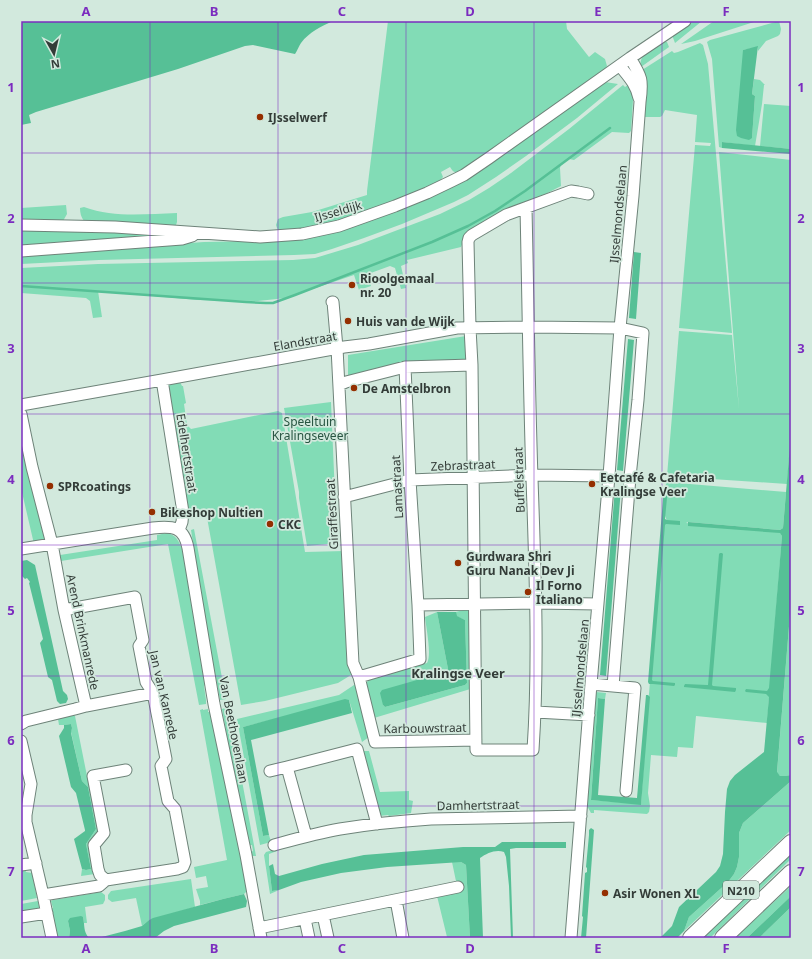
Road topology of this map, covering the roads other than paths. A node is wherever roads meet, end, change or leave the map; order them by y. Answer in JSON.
{"nodes":[{"id":1,"x":685,"y":21,"type":"edge"},
{"id":2,"x":630,"y":58,"type":"junction"},
{"id":3,"x":620,"y":66,"type":"junction"},
{"id":4,"x":640,"y":102,"type":"junction"},
{"id":5,"x":588,"y":194,"type":"dead end"},
{"id":6,"x":526,"y":208,"type":"junction"},
{"id":7,"x":21,"y":225,"type":"edge"},
{"id":8,"x":196,"y":232,"type":"junction"},
{"id":9,"x":21,"y":251,"type":"edge"},
{"id":10,"x":332,"y":302,"type":"dead end"},
{"id":11,"x":529,"y":327,"type":"junction"},
{"id":12,"x":470,"y":328,"type":"junction"},
{"id":13,"x":620,"y":328,"type":"junction"},
{"id":14,"x":338,"y":348,"type":"junction"},
{"id":15,"x":472,"y":365,"type":"junction"},
{"id":16,"x":405,"y":366,"type":"junction"},
{"id":17,"x":162,"y":380,"type":"junction"},
{"id":18,"x":339,"y":385,"type":"junction"},
{"id":19,"x":21,"y":405,"type":"edge"},
{"id":20,"x":21,"y":414,"type":"edge"},
{"id":21,"x":532,"y":475,"type":"junction"},
{"id":22,"x":609,"y":476,"type":"junction"},
{"id":23,"x":473,"y":477,"type":"junction"},
{"id":24,"x":410,"y":480,"type":"junction"},
{"id":25,"x":344,"y":497,"type":"junction"},
{"id":26,"x":179,"y":530,"type":"junction"},
{"id":27,"x":52,"y":544,"type":"junction"},
{"id":28,"x":21,"y":549,"type":"edge"},
{"id":29,"x":536,"y":603,"type":"junction"},
{"id":30,"x":475,"y":604,"type":"junction"},
{"id":31,"x":598,"y":604,"type":"junction"},
{"id":32,"x":418,"y":606,"type":"junction"},
{"id":33,"x":64,"y":610,"type":"junction"},
{"id":34,"x":359,"y":677,"type":"junction"},
{"id":35,"x":591,"y":684,"type":"junction"},
{"id":36,"x":613,"y":686,"type":"junction"},
{"id":37,"x":153,"y":693,"type":"junction"},
{"id":38,"x":86,"y":706,"type":"junction"},
{"id":39,"x":536,"y":712,"type":"junction"},
{"id":40,"x":589,"y":715,"type":"junction"},
{"id":41,"x":21,"y":724,"type":"edge"},
{"id":42,"x":476,"y":740,"type":"junction"},
{"id":43,"x":21,"y":741,"type":"edge"},
{"id":44,"x":533,"y":750,"type":"joint"},
{"id":45,"x":287,"y":767,"type":"junction"},
{"id":46,"x":126,"y":770,"type":"dead end"},
{"id":47,"x":270,"y":771,"type":"dead end"},
{"id":48,"x":626,"y":791,"type":"dead end"},
{"id":49,"x":580,"y":816,"type":"junction"},
{"id":50,"x":377,"y":824,"type":"junction"},
{"id":51,"x":306,"y":836,"type":"junction"},
{"id":52,"x":791,"y":843,"type":"edge"},
{"id":53,"x":274,"y":845,"type":"dead end"},
{"id":54,"x":36,"y":863,"type":"junction"},
{"id":55,"x":21,"y":865,"type":"edge"},
{"id":56,"x":789,"y":876,"type":"edge"},
{"id":57,"x":106,"y":880,"type":"junction"},
{"id":58,"x":458,"y":887,"type":"dead end"},
{"id":59,"x":43,"y":895,"type":"junction"},
{"id":60,"x":396,"y":900,"type":"junction"},
{"id":61,"x":47,"y":913,"type":"junction"},
{"id":62,"x":323,"y":915,"type":"junction"},
{"id":63,"x":21,"y":917,"type":"edge"},
{"id":64,"x":305,"y":919,"type":"junction"},
{"id":65,"x":260,"y":933,"type":"edge"},
{"id":66,"x":52,"y":938,"type":"edge"},
{"id":67,"x":309,"y":938,"type":"edge"},
{"id":68,"x":328,"y":938,"type":"edge"},
{"id":69,"x":403,"y":938,"type":"edge"},
{"id":70,"x":571,"y":938,"type":"edge"},
{"id":71,"x":691,"y":938,"type":"edge"},
{"id":72,"x":724,"y":938,"type":"edge"}],
"edges":[{"from":1,"to":2,"type":"street","name":"IJsseldijk"},
{"from":2,"to":3,"type":"street","name":"IJsseldijk"},
{"from":2,"to":4,"type":"street","name":"IJsselmondselaan"},
{"from":3,"to":4,"type":"street","name":"IJsselmondselaan"},
{"from":3,"to":8,"type":"street","name":"IJsseldijk"},
{"from":4,"to":13,"type":"street","name":"IJsselmondselaan"},
{"from":5,"to":6,"type":"street"},
{"from":6,"to":11,"type":"street","name":"Buffelstraat"},
{"from":6,"to":12,"type":"street"},
{"from":7,"to":8,"type":"street","name":"IJsseldijk"},
{"from":8,"to":9,"type":"street"},
{"from":10,"to":14,"type":"street","name":"Giraffestraat"},
{"from":11,"to":12,"type":"street","name":"Elandstraat"},
{"from":11,"to":13,"type":"street","name":"Elandstraat"},
{"from":11,"to":21,"type":"street","name":"Buffelstraat"},
{"from":12,"to":14,"type":"street","name":"Elandstraat"},
{"from":12,"to":15,"type":"street"},
{"from":13,"to":22,"type":"street","name":"IJsselmondselaan"},
{"from":13,"to":36,"type":"street"},
{"from":14,"to":17,"type":"street","name":"Elandstraat"},
{"from":14,"to":18,"type":"street","name":"Giraffestraat"},
{"from":15,"to":16,"type":"street"},
{"from":15,"to":23,"type":"street"},
{"from":16,"to":18,"type":"street"},
{"from":16,"to":24,"type":"street","name":"Lamastraat"},
{"from":17,"to":19,"type":"street","name":"Elandstraat"},
{"from":17,"to":26,"type":"street","name":"Edelhertstraat"},
{"from":18,"to":25,"type":"street","name":"Giraffestraat"},
{"from":20,"to":27,"type":"street","name":"Arend Brinkmanrede"},
{"from":21,"to":22,"type":"street","name":"Zebrastraat"},
{"from":21,"to":23,"type":"street","name":"Zebrastraat"},
{"from":21,"to":29,"type":"street","name":"Buffelstraat"},
{"from":22,"to":31,"type":"street","name":"IJsselmondselaan"},
{"from":23,"to":24,"type":"street","name":"Zebrastraat"},
{"from":23,"to":30,"type":"street"},
{"from":24,"to":25,"type":"street","name":"Zebrastraat"},
{"from":24,"to":32,"type":"street","name":"Lamastraat"},
{"from":25,"to":34,"type":"street","name":"Giraffestraat"},
{"from":26,"to":27,"type":"street"},
{"from":26,"to":65,"type":"street","name":"Van Beethovenlaan"},
{"from":27,"to":28,"type":"street"},
{"from":27,"to":33,"type":"street","name":"Arend Brinkmanrede"},
{"from":29,"to":30,"type":"street"},
{"from":29,"to":31,"type":"street"},
{"from":29,"to":39,"type":"street","name":"Buffelstraat"},
{"from":30,"to":32,"type":"street"},
{"from":30,"to":42,"type":"street"},
{"from":31,"to":35,"type":"street","name":"IJsselmondselaan"},
{"from":32,"to":34,"type":"street","name":"Lamastraat"},
{"from":33,"to":37,"type":"street","name":"Jan van Kanrede"},
{"from":33,"to":38,"type":"street","name":"Arend Brinkmanrede"},
{"from":34,"to":42,"type":"street","name":"Karbouwstraat"},
{"from":35,"to":36,"type":"street"},
{"from":35,"to":40,"type":"street","name":"IJsselmondselaan"},
{"from":36,"to":48,"type":"street"},
{"from":37,"to":38,"type":"street","name":"Arend Brinkmanrede"},
{"from":37,"to":57,"type":"street","name":"Jan van Kanrede"},
{"from":38,"to":41,"type":"street"},
{"from":39,"to":40,"type":"street"},
{"from":39,"to":44,"type":"street","name":"Buffelstraat"},
{"from":40,"to":49,"type":"street","name":"IJsselmondselaan"},
{"from":42,"to":44,"type":"street","name":"Karbouwstraat"},
{"from":43,"to":54,"type":"street"},
{"from":45,"to":47,"type":"street"},
{"from":45,"to":50,"type":"street"},
{"from":45,"to":51,"type":"street"},
{"from":46,"to":57,"type":"street"},
{"from":49,"to":50,"type":"street","name":"Damhertstraat"},
{"from":49,"to":70,"type":"street","name":"IJsselmondselaan"},
{"from":50,"to":51,"type":"street","name":"Damhertstraat"},
{"from":51,"to":53,"type":"street","name":"Damhertstraat"},
{"from":52,"to":71,"type":"highway","number":"N210"},
{"from":54,"to":55,"type":"street"},
{"from":54,"to":59,"type":"street"},
{"from":56,"to":72,"type":"highway","number":"N210"},
{"from":57,"to":59,"type":"street","name":"Jan van Kanrede"},
{"from":58,"to":60,"type":"street"},
{"from":59,"to":61,"type":"street"},
{"from":60,"to":62,"type":"street"},
{"from":60,"to":69,"type":"street"},
{"from":61,"to":63,"type":"street"},
{"from":61,"to":66,"type":"street"},
{"from":62,"to":64,"type":"street"},
{"from":62,"to":68,"type":"street"},
{"from":64,"to":65,"type":"street"},
{"from":64,"to":67,"type":"street"}]}
